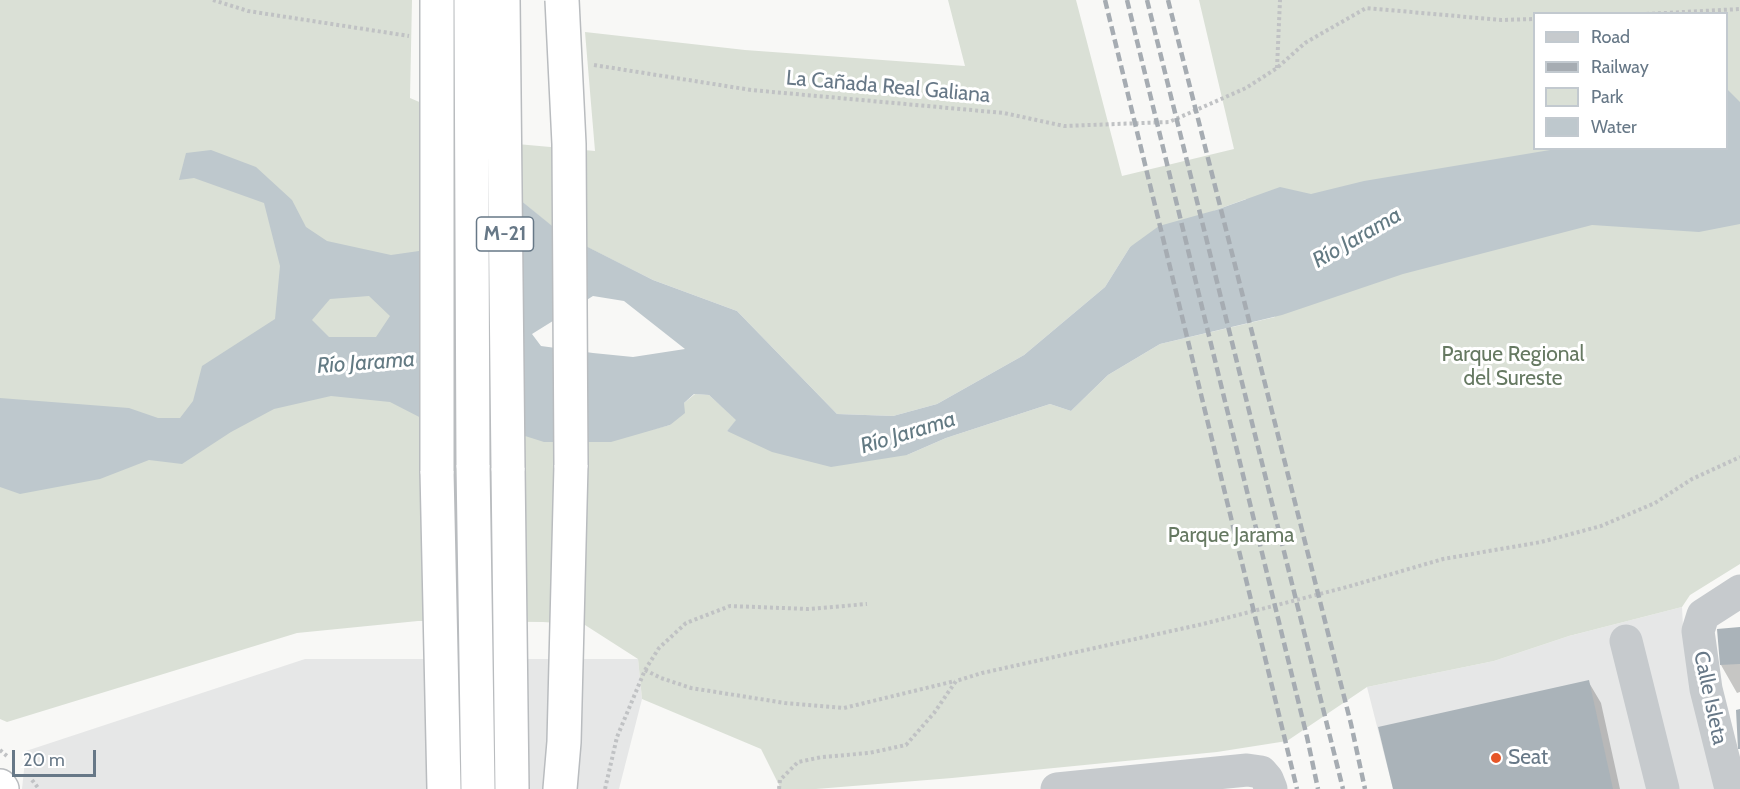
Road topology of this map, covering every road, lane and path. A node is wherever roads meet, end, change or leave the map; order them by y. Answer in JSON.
{"nodes":[{"id":1,"x":213,"y":0,"type":"edge"},
{"id":2,"x":436,"y":0,"type":"edge"},
{"id":3,"x":471,"y":0,"type":"edge"},
{"id":4,"x":503,"y":0,"type":"edge"},
{"id":5,"x":562,"y":0,"type":"edge"},
{"id":6,"x":1280,"y":0,"type":"edge"},
{"id":7,"x":1368,"y":0,"type":"edge"},
{"id":8,"x":1365,"y":8,"type":"junction"},
{"id":9,"x":1740,"y":9,"type":"edge"},
{"id":10,"x":1684,"y":12,"type":"edge"},
{"id":11,"x":1533,"y":19,"type":"edge"},
{"id":12,"x":412,"y":36,"type":"dead end"},
{"id":13,"x":587,"y":64,"type":"dead end"},
{"id":14,"x":1277,"y":68,"type":"junction"},
{"id":15,"x":1740,"y":458,"type":"edge"},
{"id":16,"x":1740,"y":591,"type":"edge"},
{"id":17,"x":867,"y":604,"type":"dead end"},
{"id":18,"x":1626,"y":641,"type":"dead end"},
{"id":19,"x":645,"y":670,"type":"junction"},
{"id":20,"x":956,"y":681,"type":"junction"},
{"id":21,"x":444,"y":789,"type":"edge"},
{"id":22,"x":478,"y":789,"type":"edge"},
{"id":23,"x":512,"y":789,"type":"edge"},
{"id":24,"x":560,"y":789,"type":"edge"},
{"id":25,"x":605,"y":789,"type":"edge"},
{"id":26,"x":779,"y":789,"type":"edge"},
{"id":27,"x":1057,"y":789,"type":"edge"},
{"id":28,"x":1271,"y":789,"type":"edge"},
{"id":29,"x":1663,"y":789,"type":"edge"},
{"id":30,"x":1731,"y":789,"type":"edge"}],
"edges":[{"from":1,"to":12,"type":"path"},
{"from":2,"to":21,"type":"highway","bridge":true},
{"from":3,"to":22,"type":"highway","number":"M-21","bridge":true},
{"from":4,"to":23,"type":"highway","number":"M-21","bridge":true},
{"from":5,"to":24,"type":"highway","bridge":true},
{"from":6,"to":14,"type":"path"},
{"from":7,"to":8,"type":"path"},
{"from":8,"to":11,"type":"path"},
{"from":8,"to":14,"type":"path","name":"La Cañada Real Galiana"},
{"from":9,"to":10,"type":"path"},
{"from":13,"to":14,"type":"path","name":"La Cañada Real Galiana"},
{"from":15,"to":20,"type":"path"},
{"from":16,"to":30,"type":"street","name":"Calle Isleta"},
{"from":17,"to":19,"type":"path"},
{"from":18,"to":29,"type":"street"},
{"from":19,"to":20,"type":"path"},
{"from":19,"to":25,"type":"path"},
{"from":20,"to":26,"type":"path"},
{"from":27,"to":28,"type":"street"}]}
